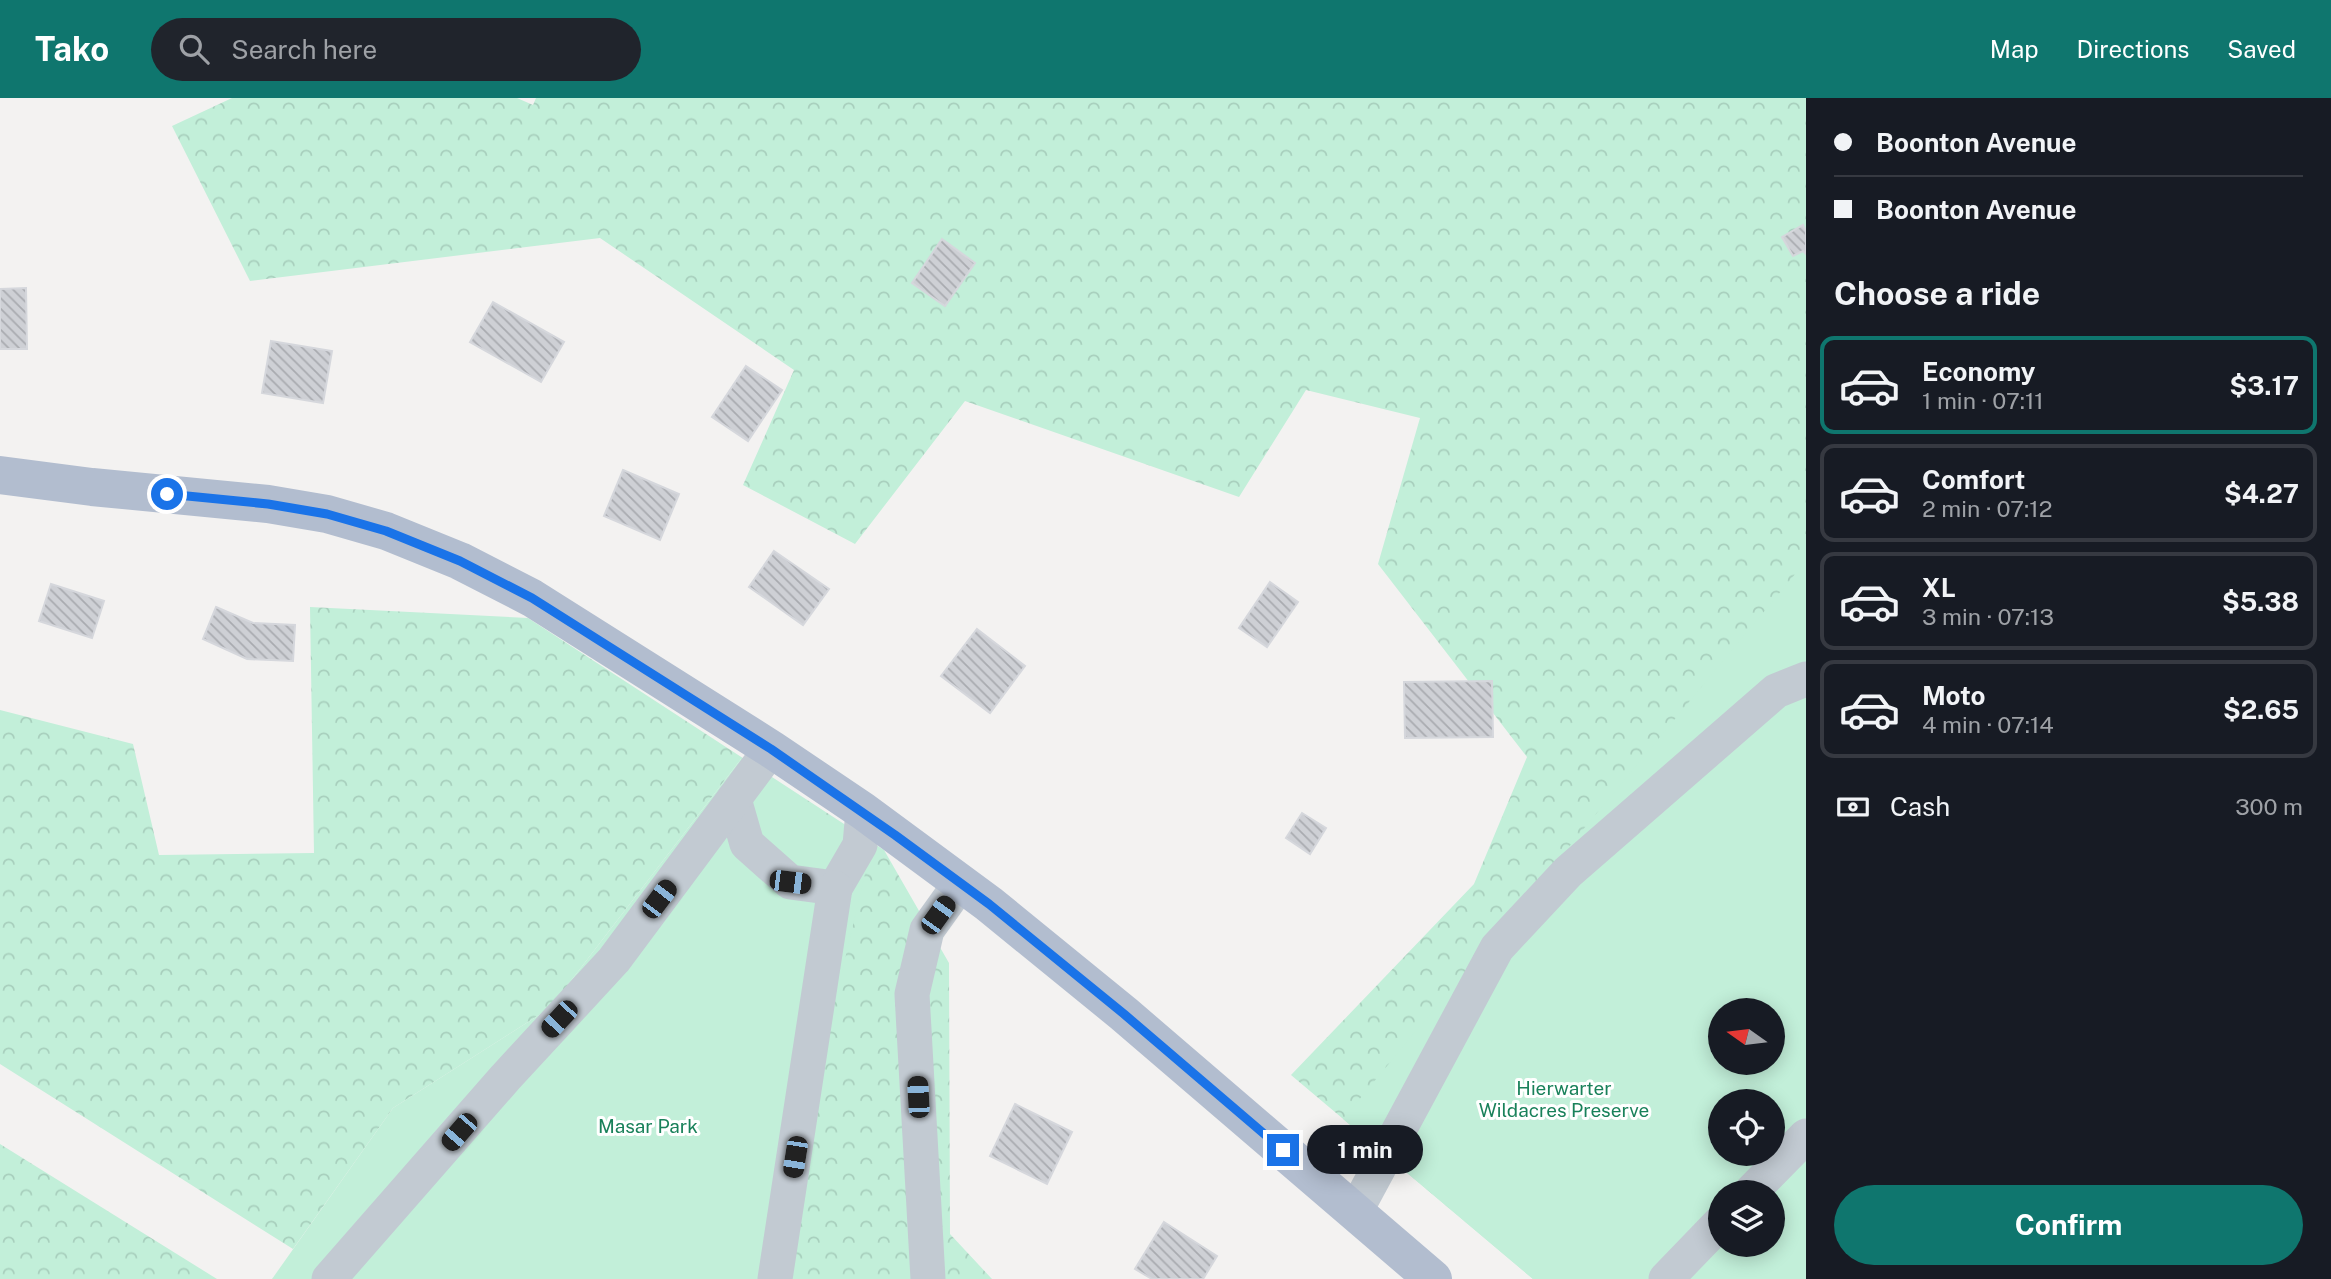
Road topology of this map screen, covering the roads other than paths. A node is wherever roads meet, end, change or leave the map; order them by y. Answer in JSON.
{"nodes":[{"id":1,"x":0,"y":475,"type":"edge"},
{"id":2,"x":1806,"y":679,"type":"edge"},
{"id":3,"x":771,"y":749,"type":"junction"},
{"id":4,"x":734,"y":799,"type":"junction"},
{"id":5,"x":861,"y":828,"type":"junction"},
{"id":6,"x":960,"y":884,"type":"junction"},
{"id":7,"x":835,"y":888,"type":"junction"},
{"id":8,"x":1806,"y":1136,"type":"edge"},
{"id":9,"x":1763,"y":1180,"type":"edge"},
{"id":10,"x":1355,"y":1212,"type":"junction"},
{"id":11,"x":1708,"y":1235,"type":"edge"},
{"id":12,"x":329,"y":1279,"type":"edge"},
{"id":13,"x":775,"y":1279,"type":"edge"},
{"id":14,"x":928,"y":1279,"type":"edge"},
{"id":15,"x":1433,"y":1279,"type":"edge"},
{"id":16,"x":1666,"y":1279,"type":"edge"}],
"edges":[{"from":1,"to":3,"type":"main road"},
{"from":2,"to":10,"type":"lane"},
{"from":3,"to":4,"type":"lane"},
{"from":3,"to":5,"type":"main road"},
{"from":4,"to":7,"type":"lane"},
{"from":4,"to":12,"type":"lane"},
{"from":5,"to":6,"type":"main road"},
{"from":5,"to":7,"type":"lane"},
{"from":6,"to":10,"type":"main road"},
{"from":6,"to":14,"type":"lane"},
{"from":7,"to":13,"type":"lane"},
{"from":8,"to":9,"type":"lane"},
{"from":10,"to":15,"type":"main road"},
{"from":11,"to":16,"type":"lane"}]}
